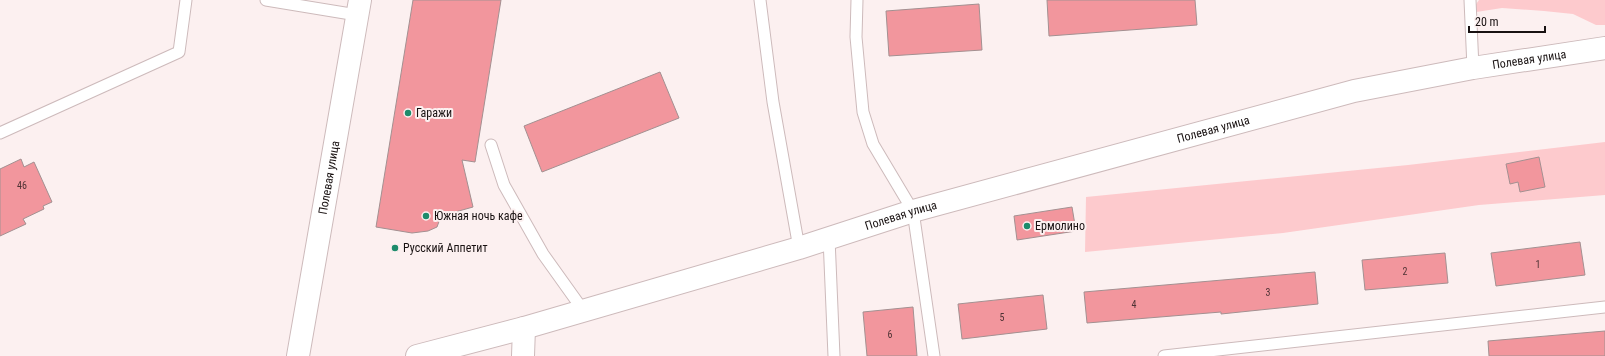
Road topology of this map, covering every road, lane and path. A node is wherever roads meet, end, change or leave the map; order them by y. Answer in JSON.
{"nodes":[{"id":1,"x":186,"y":0,"type":"edge"},
{"id":2,"x":266,"y":0,"type":"edge"},
{"id":3,"x":760,"y":0,"type":"edge"},
{"id":4,"x":856,"y":0,"type":"edge"},
{"id":5,"x":1470,"y":0,"type":"edge"},
{"id":6,"x":358,"y":8,"type":"edge"},
{"id":7,"x":1605,"y":48,"type":"edge"},
{"id":8,"x":1473,"y":68,"type":"junction"},
{"id":9,"x":0,"y":133,"type":"edge"},
{"id":10,"x":491,"y":145,"type":"dead end"},
{"id":11,"x":913,"y":211,"type":"junction"},
{"id":12,"x":828,"y":238,"type":"junction"},
{"id":13,"x":799,"y":248,"type":"junction"},
{"id":14,"x":1605,"y":307,"type":"edge"},
{"id":15,"x":583,"y":310,"type":"junction"},
{"id":16,"x":524,"y":328,"type":"junction"},
{"id":17,"x":298,"y":356,"type":"edge"},
{"id":18,"x":417,"y":356,"type":"edge"},
{"id":19,"x":523,"y":356,"type":"edge"},
{"id":20,"x":834,"y":356,"type":"edge"},
{"id":21,"x":934,"y":356,"type":"edge"},
{"id":22,"x":1164,"y":356,"type":"edge"}],
"edges":[{"from":1,"to":9,"type":"lane"},
{"from":2,"to":6,"type":"lane"},
{"from":3,"to":13,"type":"lane"},
{"from":4,"to":11,"type":"lane"},
{"from":5,"to":8,"type":"lane"},
{"from":6,"to":17,"type":"main road","name":"Полевая улица"},
{"from":7,"to":8,"type":"main road","name":"Полевая улица"},
{"from":8,"to":11,"type":"main road","name":"Полевая улица"},
{"from":10,"to":15,"type":"lane"},
{"from":11,"to":12,"type":"main road","name":"Полевая улица"},
{"from":11,"to":21,"type":"lane"},
{"from":12,"to":13,"type":"main road","name":"Полевая улица"},
{"from":12,"to":20,"type":"lane"},
{"from":13,"to":15,"type":"main road","name":"Полевая улица"},
{"from":14,"to":22,"type":"lane"},
{"from":15,"to":16,"type":"main road","name":"Полевая улица"},
{"from":16,"to":18,"type":"main road","name":"Полевая улица"},
{"from":16,"to":19,"type":"main road"}]}
